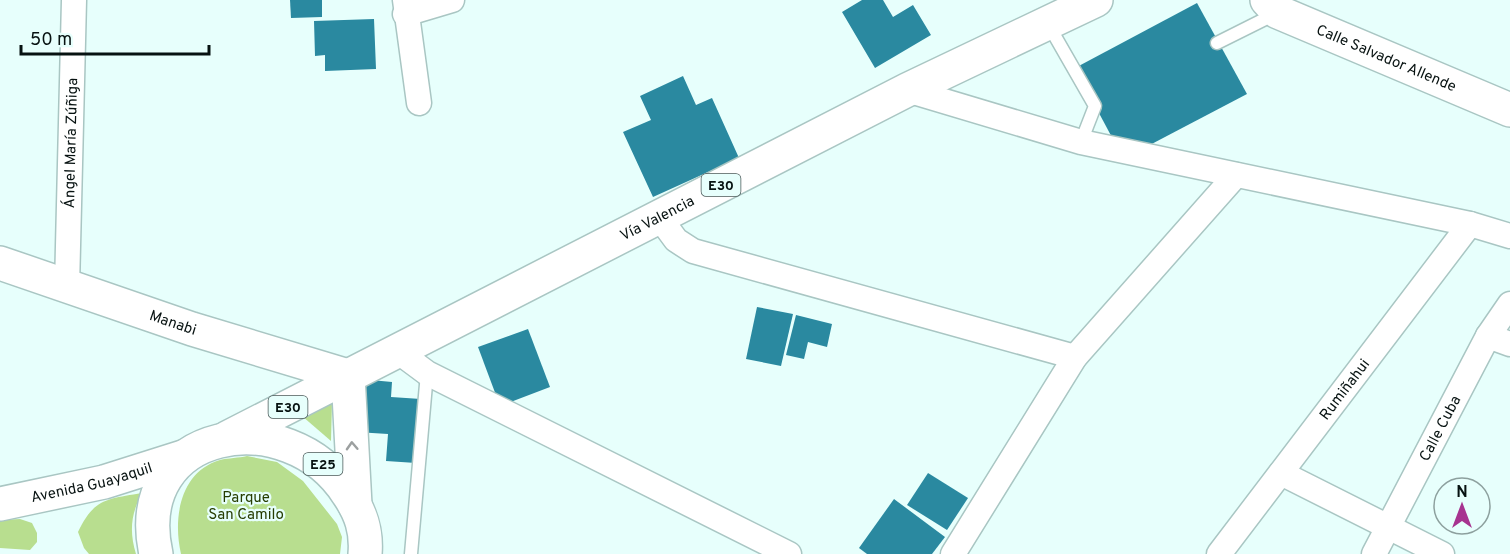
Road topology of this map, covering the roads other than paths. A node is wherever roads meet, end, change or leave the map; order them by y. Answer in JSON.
{"nodes":[{"id":1,"x":74,"y":0,"type":"edge"},
{"id":2,"x":452,"y":0,"type":"edge"},
{"id":3,"x":1096,"y":0,"type":"edge"},
{"id":4,"x":1273,"y":6,"type":"edge"},
{"id":5,"x":405,"y":7,"type":"edge"},
{"id":6,"x":1048,"y":24,"type":"junction"},
{"id":7,"x":1217,"y":44,"type":"dead end"},
{"id":8,"x":907,"y":90,"type":"junction"},
{"id":9,"x":419,"y":103,"type":"dead end"},
{"id":10,"x":1510,"y":110,"type":"edge"},
{"id":11,"x":1081,"y":142,"type":"junction"},
{"id":12,"x":1236,"y":175,"type":"junction"},
{"id":13,"x":659,"y":217,"type":"junction"},
{"id":14,"x":1470,"y":224,"type":"junction"},
{"id":15,"x":1510,"y":236,"type":"edge"},
{"id":16,"x":0,"y":263,"type":"edge"},
{"id":17,"x":67,"y":286,"type":"junction"},
{"id":18,"x":1510,"y":304,"type":"edge"},
{"id":19,"x":1499,"y":340,"type":"edge"},
{"id":20,"x":396,"y":350,"type":"junction"},
{"id":21,"x":1075,"y":357,"type":"junction"},
{"id":22,"x":427,"y":373,"type":"junction"},
{"id":23,"x":348,"y":376,"type":"junction"},
{"id":24,"x":227,"y":438,"type":"junction"},
{"id":25,"x":183,"y":457,"type":"junction"},
{"id":26,"x":1281,"y":473,"type":"junction"},
{"id":27,"x":0,"y":504,"type":"edge"},
{"id":28,"x":1389,"y":525,"type":"junction"},
{"id":29,"x":361,"y":527,"type":"edge"},
{"id":30,"x":156,"y":554,"type":"edge"},
{"id":31,"x":392,"y":554,"type":"edge"},
{"id":32,"x":411,"y":554,"type":"edge"},
{"id":33,"x":789,"y":554,"type":"edge"},
{"id":34,"x":953,"y":554,"type":"edge"},
{"id":35,"x":1219,"y":554,"type":"edge"},
{"id":36,"x":1374,"y":554,"type":"edge"},
{"id":37,"x":1442,"y":554,"type":"edge"}],
"edges":[{"from":1,"to":17,"type":"street","name":"Ángel María Zúñiga"},
{"from":2,"to":5,"type":"street"},
{"from":3,"to":6,"type":"main road","name":"Vía Valencia","number":"E30"},
{"from":4,"to":7,"type":"lane"},
{"from":4,"to":10,"type":"main road","name":"Calle Salvador Allende"},
{"from":5,"to":9,"type":"street"},
{"from":6,"to":8,"type":"main road","name":"Vía Valencia","number":"E30"},
{"from":6,"to":11,"type":"lane"},
{"from":8,"to":11,"type":"street"},
{"from":8,"to":13,"type":"main road","name":"Vía Valencia","number":"E30"},
{"from":11,"to":12,"type":"street"},
{"from":12,"to":14,"type":"street"},
{"from":12,"to":21,"type":"street"},
{"from":13,"to":20,"type":"main road","name":"Vía Valencia","number":"E30"},
{"from":13,"to":21,"type":"street"},
{"from":14,"to":15,"type":"street"},
{"from":14,"to":26,"type":"street","name":"Rumiñahui"},
{"from":16,"to":17,"type":"main road","name":"Manabi"},
{"from":17,"to":23,"type":"main road","name":"Manabi"},
{"from":18,"to":19,"type":"street","name":"Calle Cuba"},
{"from":19,"to":28,"type":"street","name":"Calle Cuba"},
{"from":20,"to":22,"type":"street"},
{"from":20,"to":23,"type":"main road","name":"Vía Valencia","number":"E30"},
{"from":21,"to":34,"type":"street"},
{"from":22,"to":32,"type":"lane"},
{"from":22,"to":33,"type":"street"},
{"from":23,"to":24,"type":"main road","name":"Vía Valencia","number":"E30"},
{"from":29,"to":23,"type":"main road","one_way":true},
{"from":24,"to":25,"type":"main road","number":"E25"},
{"from":24,"to":29,"type":"main road","number":"E25"},
{"from":25,"to":27,"type":"main road","name":"Avenida Guayaquil","number":"E25"},
{"from":25,"to":30,"type":"main road","number":"E25"},
{"from":26,"to":28,"type":"street"},
{"from":26,"to":35,"type":"street","name":"Rumiñahui"},
{"from":28,"to":36,"type":"street","name":"Calle Cuba"},
{"from":28,"to":37,"type":"street"},
{"from":29,"to":31,"type":"main road","number":"E25"}]}
